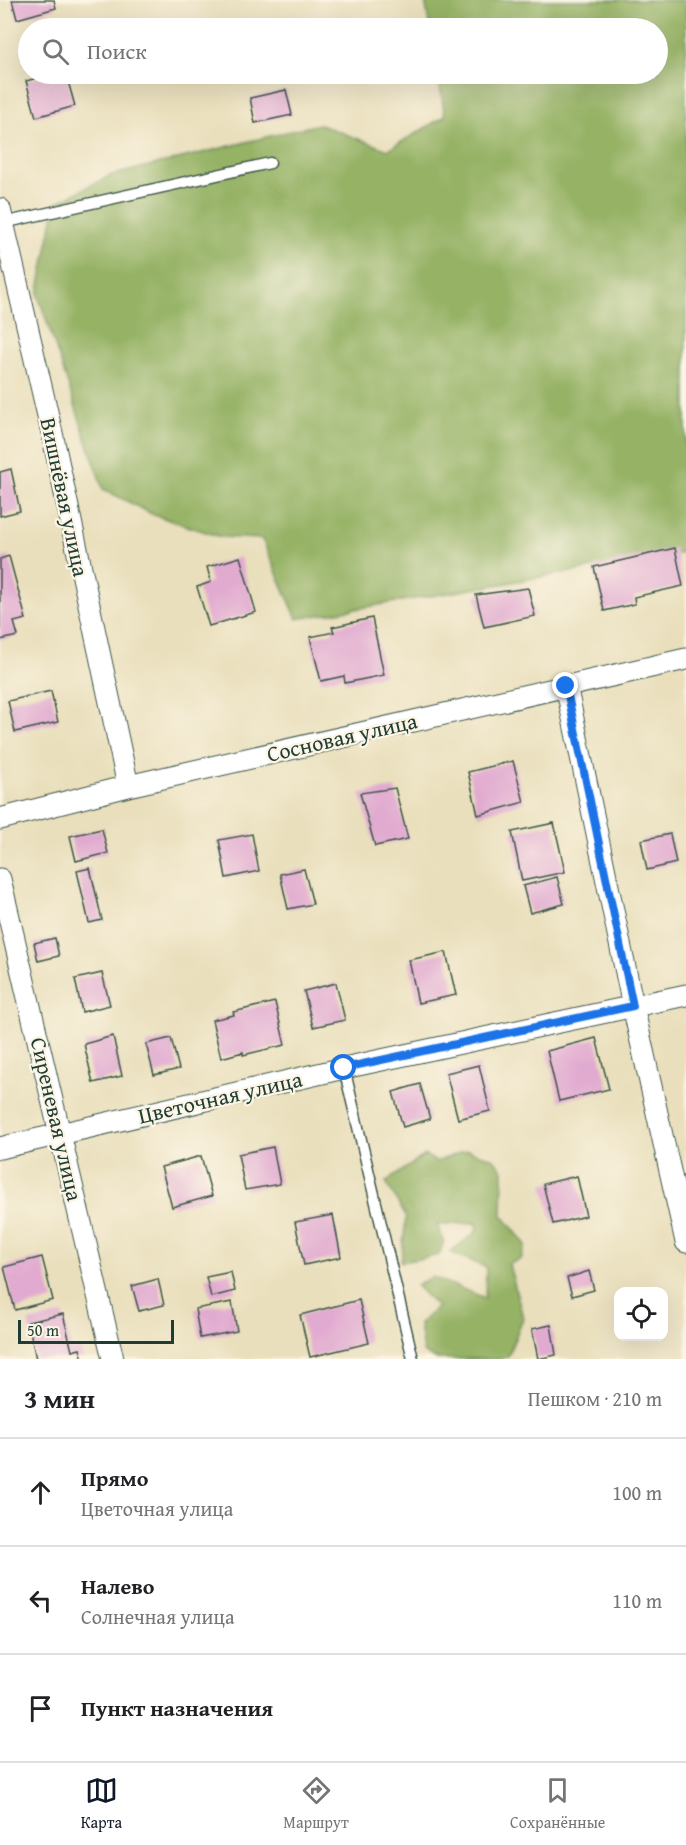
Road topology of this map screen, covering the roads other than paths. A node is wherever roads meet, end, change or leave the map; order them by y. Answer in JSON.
{"nodes":[{"id":1,"x":270,"y":163,"type":"dead end"},
{"id":2,"x":2,"y":216,"type":"edge"},
{"id":3,"x":686,"y":659,"type":"edge"},
{"id":4,"x":566,"y":686,"type":"junction"},
{"id":5,"x":128,"y":786,"type":"junction"},
{"id":6,"x":0,"y":819,"type":"edge"},
{"id":7,"x":0,"y":879,"type":"edge"},
{"id":8,"x":686,"y":995,"type":"edge"},
{"id":9,"x":633,"y":1006,"type":"junction"},
{"id":10,"x":344,"y":1068,"type":"junction"},
{"id":11,"x":61,"y":1135,"type":"junction"},
{"id":12,"x":0,"y":1148,"type":"edge"},
{"id":13,"x":686,"y":1242,"type":"edge"},
{"id":14,"x":113,"y":1359,"type":"edge"},
{"id":15,"x":413,"y":1359,"type":"edge"}],
"edges":[{"from":1,"to":2,"type":"lane"},
{"from":2,"to":5,"type":"street","name":"Вишнёвая улица"},
{"from":3,"to":4,"type":"street","name":"Сосновая улица"},
{"from":4,"to":5,"type":"street","name":"Сосновая улица"},
{"from":4,"to":9,"type":"street"},
{"from":5,"to":6,"type":"street","name":"Сосновая улица"},
{"from":7,"to":11,"type":"street","name":"Сиреневая улица"},
{"from":8,"to":9,"type":"street","name":"Цветочная улица"},
{"from":9,"to":10,"type":"street","name":"Цветочная улица"},
{"from":9,"to":13,"type":"street"},
{"from":10,"to":11,"type":"street","name":"Цветочная улица"},
{"from":10,"to":15,"type":"lane"},
{"from":11,"to":12,"type":"street","name":"Цветочная улица"},
{"from":11,"to":14,"type":"street","name":"Сиреневая улица"}]}
